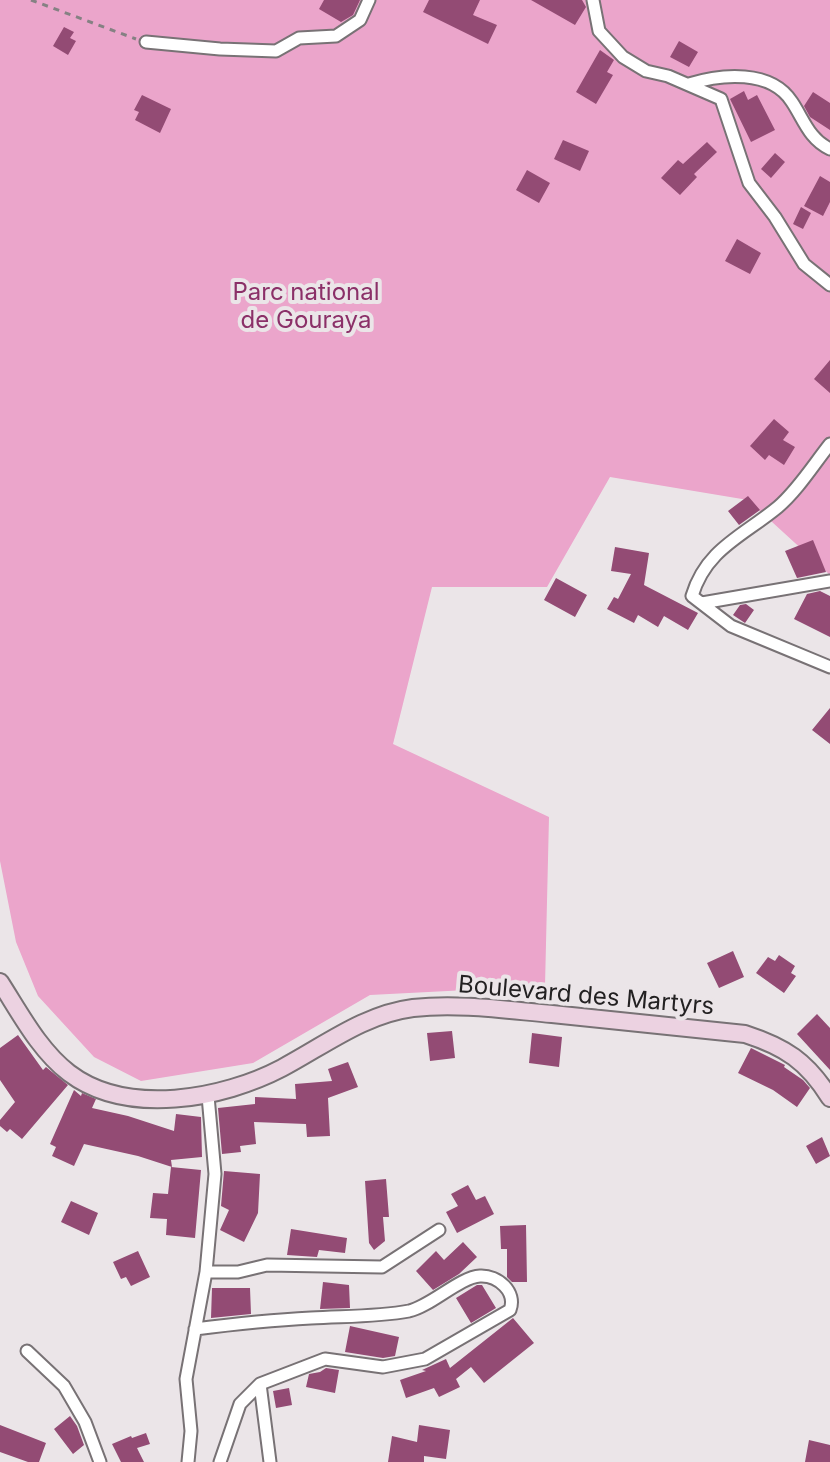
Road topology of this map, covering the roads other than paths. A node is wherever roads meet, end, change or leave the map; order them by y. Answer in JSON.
{"nodes":[{"id":1,"x":369,"y":0,"type":"edge"},
{"id":2,"x":593,"y":0,"type":"edge"},
{"id":3,"x":146,"y":42,"type":"road end"},
{"id":4,"x":688,"y":84,"type":"junction"},
{"id":5,"x":830,"y":149,"type":"edge"},
{"id":6,"x":830,"y":285,"type":"edge"},
{"id":7,"x":830,"y":444,"type":"edge"},
{"id":8,"x":830,"y":581,"type":"edge"},
{"id":9,"x":702,"y":603,"type":"junction"},
{"id":10,"x":830,"y":667,"type":"edge"},
{"id":11,"x":0,"y":982,"type":"edge"},
{"id":12,"x":209,"y":1095,"type":"junction"},
{"id":13,"x":830,"y":1098,"type":"edge"},
{"id":14,"x":439,"y":1230,"type":"dead end"},
{"id":15,"x":206,"y":1272,"type":"junction"},
{"id":16,"x":195,"y":1329,"type":"junction"},
{"id":17,"x":27,"y":1351,"type":"dead end"},
{"id":18,"x":260,"y":1384,"type":"junction"},
{"id":19,"x":100,"y":1462,"type":"edge"},
{"id":20,"x":188,"y":1462,"type":"edge"},
{"id":21,"x":220,"y":1462,"type":"edge"},
{"id":22,"x":270,"y":1462,"type":"edge"}],
"edges":[{"from":1,"to":3,"type":"street"},
{"from":2,"to":4,"type":"street"},
{"from":4,"to":5,"type":"street"},
{"from":4,"to":6,"type":"street"},
{"from":7,"to":9,"type":"street"},
{"from":8,"to":9,"type":"street"},
{"from":9,"to":10,"type":"street"},
{"from":11,"to":12,"type":"main road","name":"Boulevard des Martyrs"},
{"from":12,"to":13,"type":"main road","name":"Boulevard des Martyrs"},
{"from":12,"to":15,"type":"street"},
{"from":14,"to":15,"type":"street"},
{"from":15,"to":16,"type":"street"},
{"from":16,"to":18,"type":"street"},
{"from":16,"to":20,"type":"street"},
{"from":17,"to":19,"type":"street"},
{"from":18,"to":21,"type":"street"},
{"from":18,"to":22,"type":"street"}]}
